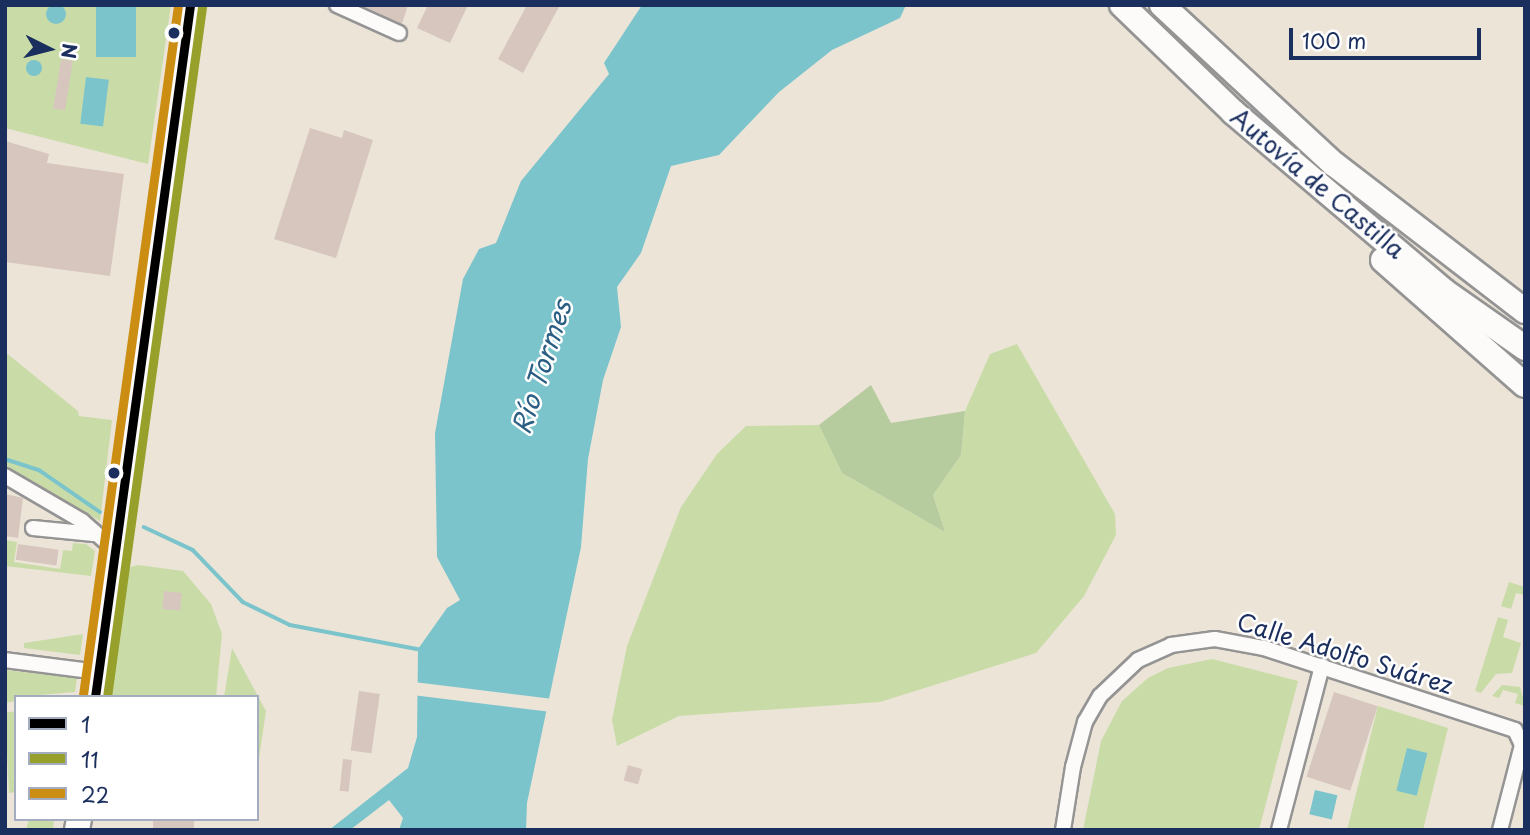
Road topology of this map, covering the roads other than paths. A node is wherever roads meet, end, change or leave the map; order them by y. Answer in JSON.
{"nodes":[{"id":1,"x":190,"y":5,"type":"edge"},
{"id":2,"x":337,"y":5,"type":"edge"},
{"id":3,"x":1161,"y":5,"type":"edge"},
{"id":4,"x":1127,"y":10,"type":"edge"},
{"id":5,"x":399,"y":33,"type":"dead end"},
{"id":6,"x":1233,"y":112,"type":"junction"},
{"id":7,"x":1525,"y":311,"type":"edge"},
{"id":8,"x":1525,"y":348,"type":"edge"},
{"id":9,"x":1525,"y":385,"type":"edge"},
{"id":10,"x":5,"y":476,"type":"edge"},
{"id":11,"x":33,"y":528,"type":"dead end"},
{"id":12,"x":93,"y":534,"type":"junction"},
{"id":13,"x":116,"y":550,"type":"junction"},
{"id":14,"x":5,"y":660,"type":"edge"},
{"id":15,"x":1322,"y":666,"type":"junction"},
{"id":16,"x":99,"y":672,"type":"junction"},
{"id":17,"x":96,"y":695,"type":"edge"},
{"id":18,"x":1063,"y":830,"type":"edge"},
{"id":19,"x":1279,"y":830,"type":"edge"},
{"id":20,"x":1500,"y":830,"type":"edge"}],
"edges":[{"from":1,"to":13,"type":"highway"},
{"from":2,"to":5,"type":"street"},
{"from":3,"to":7,"type":"highway","name":"Autovía de Castilla"},
{"from":4,"to":6,"type":"highway","name":"Autovía de Castilla"},
{"from":6,"to":8,"type":"highway","name":"Autovía de Castilla"},
{"from":6,"to":9,"type":"highway"},
{"from":10,"to":12,"type":"street"},
{"from":11,"to":12,"type":"street"},
{"from":12,"to":13,"type":"street"},
{"from":13,"to":16,"type":"highway"},
{"from":14,"to":16,"type":"street"},
{"from":15,"to":18,"type":"street","name":"Calle Adolfo Suárez"},
{"from":15,"to":19,"type":"street"},
{"from":15,"to":20,"type":"street","name":"Calle Adolfo Suárez"},
{"from":16,"to":17,"type":"highway"}]}
